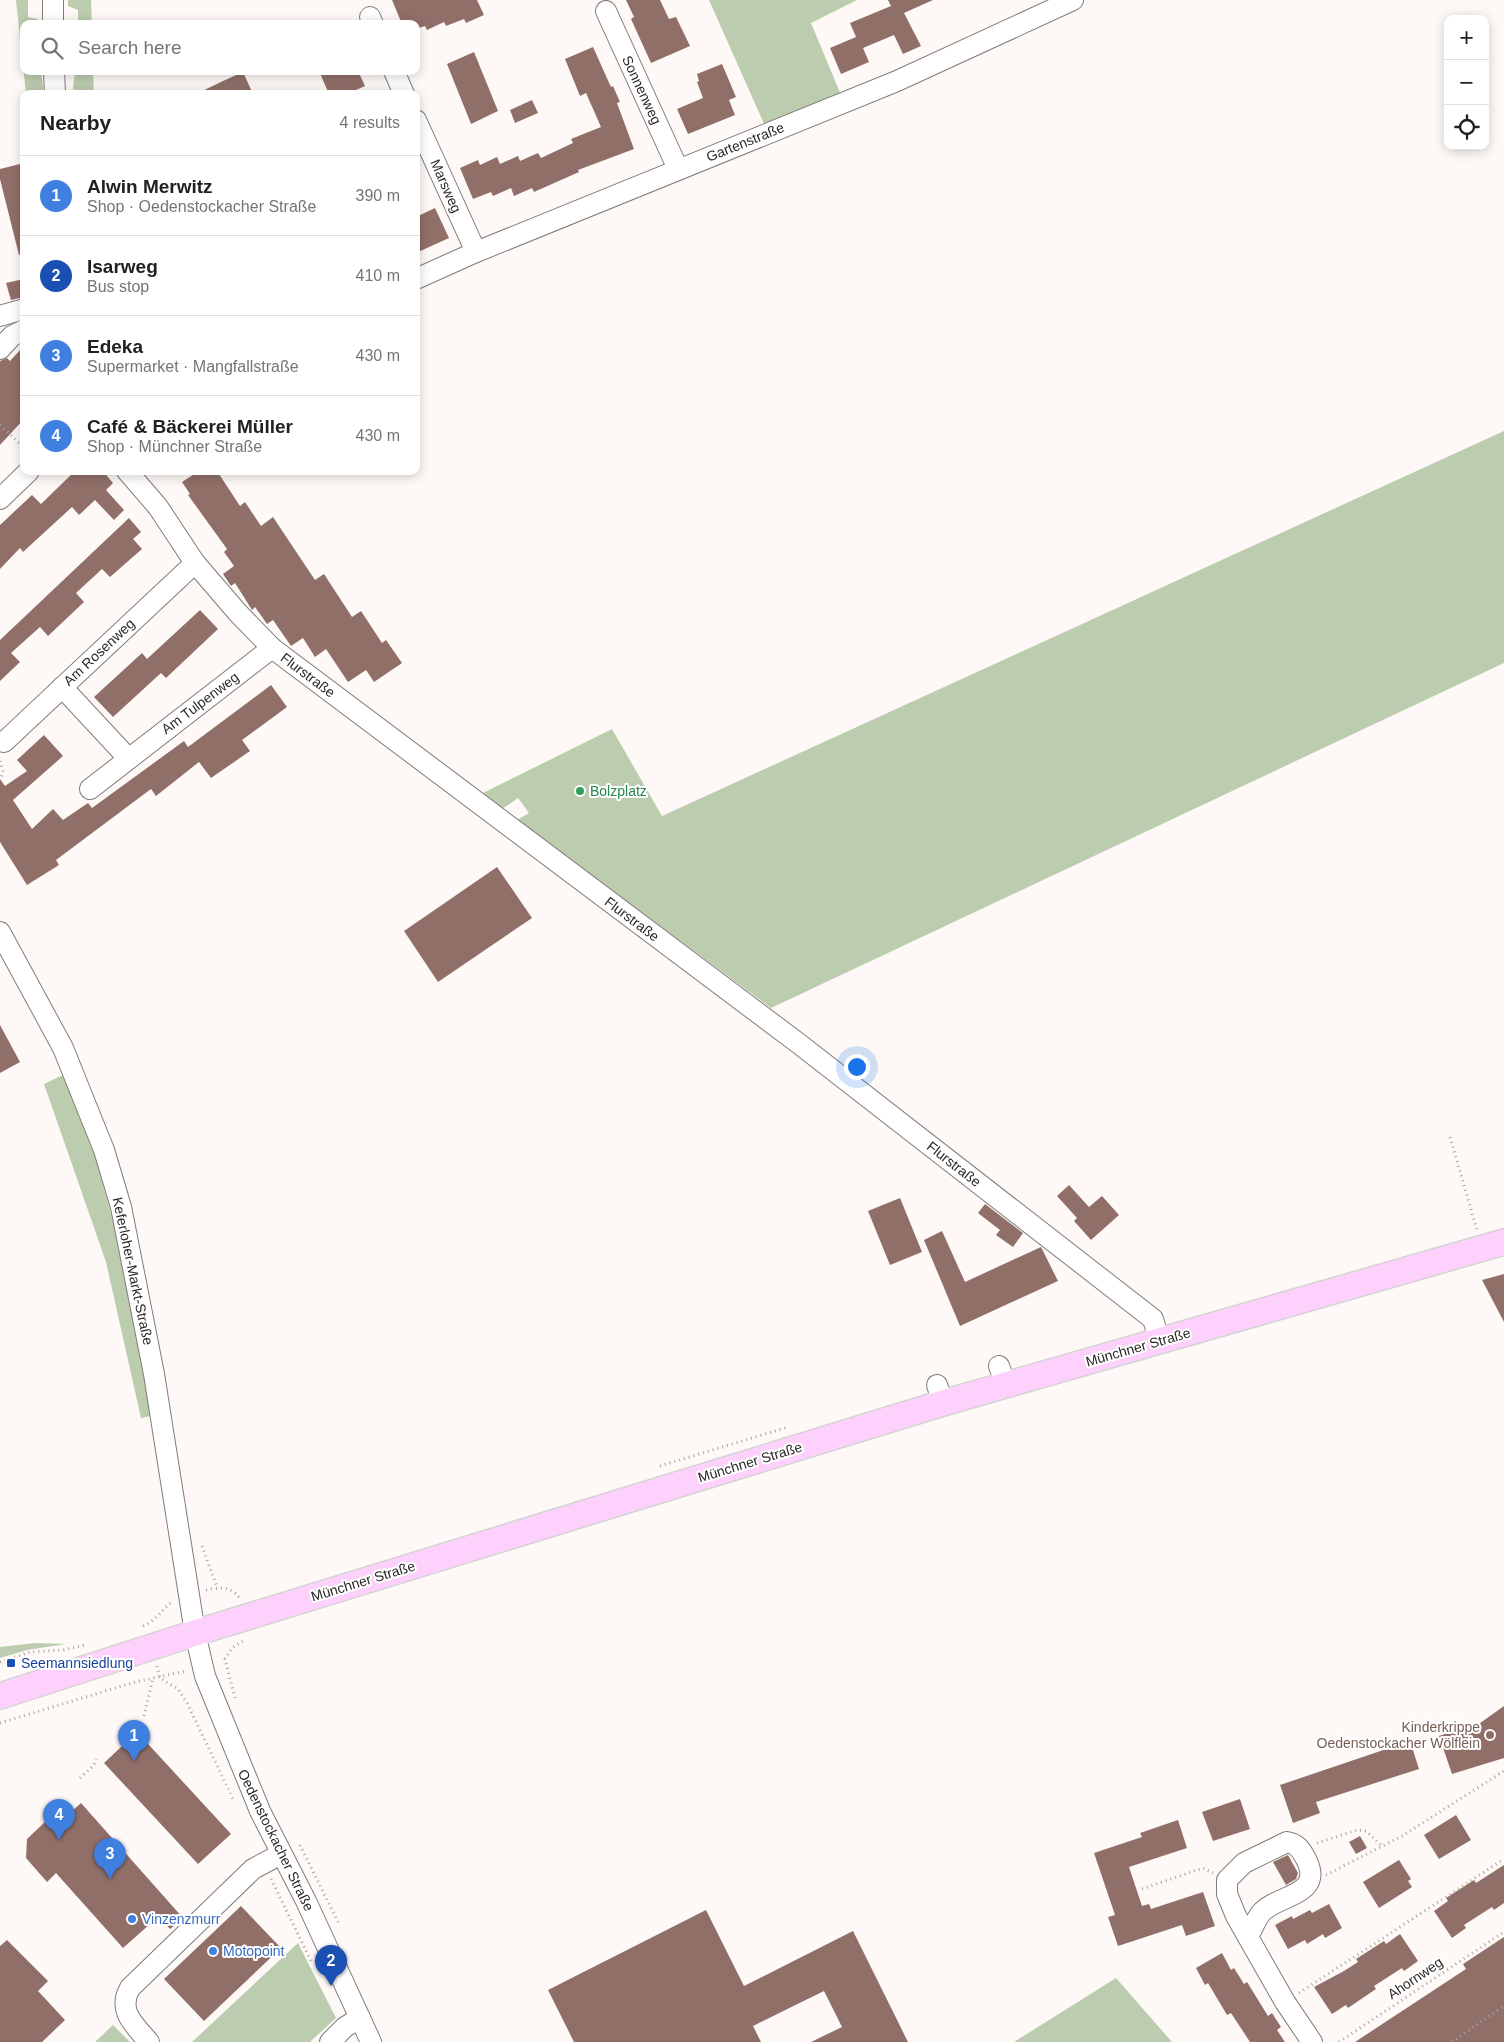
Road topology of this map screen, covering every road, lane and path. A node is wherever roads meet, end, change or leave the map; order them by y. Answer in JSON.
{"nodes":[{"id":1,"x":53,"y":0,"type":"edge"},
{"id":2,"x":1073,"y":0,"type":"edge"},
{"id":3,"x":606,"y":11,"type":"dead end"},
{"id":4,"x":53,"y":20,"type":"edge"},
{"id":5,"x":54,"y":75,"type":"edge"},
{"id":6,"x":396,"y":75,"type":"edge"},
{"id":7,"x":55,"y":90,"type":"edge"},
{"id":8,"x":402,"y":90,"type":"edge"},
{"id":9,"x":420,"y":129,"type":"edge"},
{"id":10,"x":678,"y":169,"type":"junction"},
{"id":11,"x":476,"y":252,"type":"junction"},
{"id":12,"x":420,"y":277,"type":"edge"},
{"id":13,"x":20,"y":310,"type":"edge"},
{"id":14,"x":0,"y":316,"type":"edge"},
{"id":15,"x":20,"y":332,"type":"edge"},
{"id":16,"x":0,"y":349,"type":"edge"},
{"id":17,"x":0,"y":425,"type":"edge"},
{"id":18,"x":20,"y":444,"type":"edge"},
{"id":19,"x":25,"y":475,"type":"edge"},
{"id":20,"x":130,"y":475,"type":"edge"},
{"id":21,"x":0,"y":499,"type":"edge"},
{"id":22,"x":195,"y":563,"type":"junction"},
{"id":23,"x":272,"y":648,"type":"junction"},
{"id":24,"x":62,"y":687,"type":"junction"},
{"id":25,"x":4,"y":742,"type":"dead end"},
{"id":26,"x":128,"y":758,"type":"junction"},
{"id":27,"x":90,"y":789,"type":"dead end"},
{"id":28,"x":0,"y":932,"type":"edge"},
{"id":29,"x":1450,"y":1137,"type":"dead end"},
{"id":30,"x":1476,"y":1228,"type":"dead end"},
{"id":31,"x":1504,"y":1242,"type":"edge"},
{"id":32,"x":1159,"y":1340,"type":"junction"},
{"id":33,"x":218,"y":1587,"type":"dead end"},
{"id":34,"x":189,"y":1595,"type":"junction"},
{"id":35,"x":243,"y":1607,"type":"junction"},
{"id":36,"x":195,"y":1633,"type":"junction"},
{"id":37,"x":144,"y":1634,"type":"junction"},
{"id":38,"x":87,"y":1644,"type":"dead end"},
{"id":39,"x":21,"y":1654,"type":"junction"},
{"id":40,"x":224,"y":1659,"type":"junction"},
{"id":41,"x":23,"y":1660,"type":"dead end"},
{"id":42,"x":0,"y":1662,"type":"edge"},
{"id":43,"x":202,"y":1666,"type":"junction"},
{"id":44,"x":152,"y":1678,"type":"junction"},
{"id":45,"x":160,"y":1678,"type":"junction"},
{"id":46,"x":0,"y":1696,"type":"edge"},
{"id":47,"x":236,"y":1702,"type":"dead end"},
{"id":48,"x":144,"y":1716,"type":"dead end"},
{"id":49,"x":0,"y":1723,"type":"edge"},
{"id":50,"x":96,"y":1759,"type":"dead end"},
{"id":51,"x":1504,"y":1771,"type":"edge"},
{"id":52,"x":80,"y":1778,"type":"dead end"},
{"id":53,"x":235,"y":1803,"type":"dead end"},
{"id":54,"x":299,"y":1842,"type":"dead end"},
{"id":55,"x":1382,"y":1846,"type":"junction"},
{"id":56,"x":1300,"y":1848,"type":"junction"},
{"id":57,"x":281,"y":1854,"type":"junction"},
{"id":58,"x":1504,"y":1859,"type":"edge"},
{"id":59,"x":263,"y":1863,"type":"junction"},
{"id":60,"x":1311,"y":1878,"type":"junction"},
{"id":61,"x":1227,"y":1880,"type":"junction"},
{"id":62,"x":1142,"y":1890,"type":"dead end"},
{"id":63,"x":340,"y":1929,"type":"dead end"},
{"id":64,"x":1504,"y":1932,"type":"edge"},
{"id":65,"x":1248,"y":1937,"type":"junction"},
{"id":66,"x":315,"y":1969,"type":"dead end"},
{"id":67,"x":1285,"y":2002,"type":"junction"},
{"id":68,"x":1504,"y":2006,"type":"edge"},
{"id":69,"x":360,"y":2018,"type":"junction"},
{"id":70,"x":149,"y":2042,"type":"edge"},
{"id":71,"x":330,"y":2042,"type":"edge"},
{"id":72,"x":372,"y":2042,"type":"edge"},
{"id":73,"x":1312,"y":2042,"type":"edge"},
{"id":74,"x":1339,"y":2042,"type":"edge"},
{"id":75,"x":1452,"y":2042,"type":"edge"}],
"edges":[{"from":1,"to":4,"type":"street"},
{"from":2,"to":10,"type":"street","name":"Gartenstraße"},
{"from":3,"to":10,"type":"street","name":"Sonnenweg"},
{"from":5,"to":7,"type":"street"},
{"from":6,"to":8,"type":"street"},
{"from":9,"to":11,"type":"street","name":"Marsweg"},
{"from":10,"to":11,"type":"street","name":"Gartenstraße"},
{"from":11,"to":12,"type":"street","name":"Gartenstraße"},
{"from":13,"to":14,"type":"street"},
{"from":15,"to":16,"type":"street"},
{"from":17,"to":18,"type":"path"},
{"from":19,"to":21,"type":"street"},
{"from":20,"to":22,"type":"street","name":"Flurstraße"},
{"from":22,"to":23,"type":"street","name":"Flurstraße"},
{"from":22,"to":24,"type":"street","name":"Am Rosenweg"},
{"from":23,"to":26,"type":"street","name":"Am Tulpenweg"},
{"from":23,"to":32,"type":"street","name":"Flurstraße"},
{"from":24,"to":25,"type":"street","name":"Am Rosenweg"},
{"from":24,"to":26,"type":"street"},
{"from":26,"to":27,"type":"street","name":"Am Tulpenweg"},
{"from":28,"to":34,"type":"street","name":"Keferloher-Markt-Straße"},
{"from":29,"to":30,"type":"path"},
{"from":31,"to":32,"type":"main road","name":"Münchner Straße"},
{"from":32,"to":35,"type":"main road","name":"Münchner Straße"},
{"from":33,"to":35,"type":"path"},
{"from":34,"to":36,"type":"street","name":"Keferloher-Markt-Straße"},
{"from":34,"to":37,"type":"path"},
{"from":35,"to":36,"type":"main road","name":"Münchner Straße"},
{"from":35,"to":40,"type":"path"},
{"from":36,"to":37,"type":"main road","name":"Münchner Straße"},
{"from":36,"to":43,"type":"street","name":"Oedenstockacher Straße"},
{"from":37,"to":45,"type":"path"},
{"from":37,"to":46,"type":"main road","name":"Münchner Straße"},
{"from":38,"to":39,"type":"path"},
{"from":39,"to":41,"type":"path"},
{"from":39,"to":42,"type":"path"},
{"from":40,"to":43,"type":"path"},
{"from":40,"to":47,"type":"path"},
{"from":43,"to":45,"type":"path"},
{"from":43,"to":57,"type":"street","name":"Oedenstockacher Straße"},
{"from":44,"to":45,"type":"path"},
{"from":44,"to":48,"type":"path"},
{"from":44,"to":49,"type":"path"},
{"from":45,"to":53,"type":"path"},
{"from":50,"to":52,"type":"path"},
{"from":51,"to":55,"type":"path"},
{"from":54,"to":63,"type":"path"},
{"from":55,"to":56,"type":"path"},
{"from":55,"to":60,"type":"path"},
{"from":56,"to":60,"type":"street"},
{"from":56,"to":61,"type":"street"},
{"from":57,"to":59,"type":"street"},
{"from":57,"to":69,"type":"street","name":"Oedenstockacher Straße"},
{"from":58,"to":67,"type":"path"},
{"from":59,"to":66,"type":"path"},
{"from":59,"to":70,"type":"street"},
{"from":60,"to":65,"type":"street"},
{"from":61,"to":62,"type":"path"},
{"from":61,"to":65,"type":"street"},
{"from":64,"to":74,"type":"path","name":"Ahornweg"},
{"from":65,"to":67,"type":"street"},
{"from":67,"to":73,"type":"street"},
{"from":68,"to":75,"type":"path"},
{"from":69,"to":71,"type":"street"},
{"from":69,"to":72,"type":"street","name":"Oedenstockacher Straße"}]}
